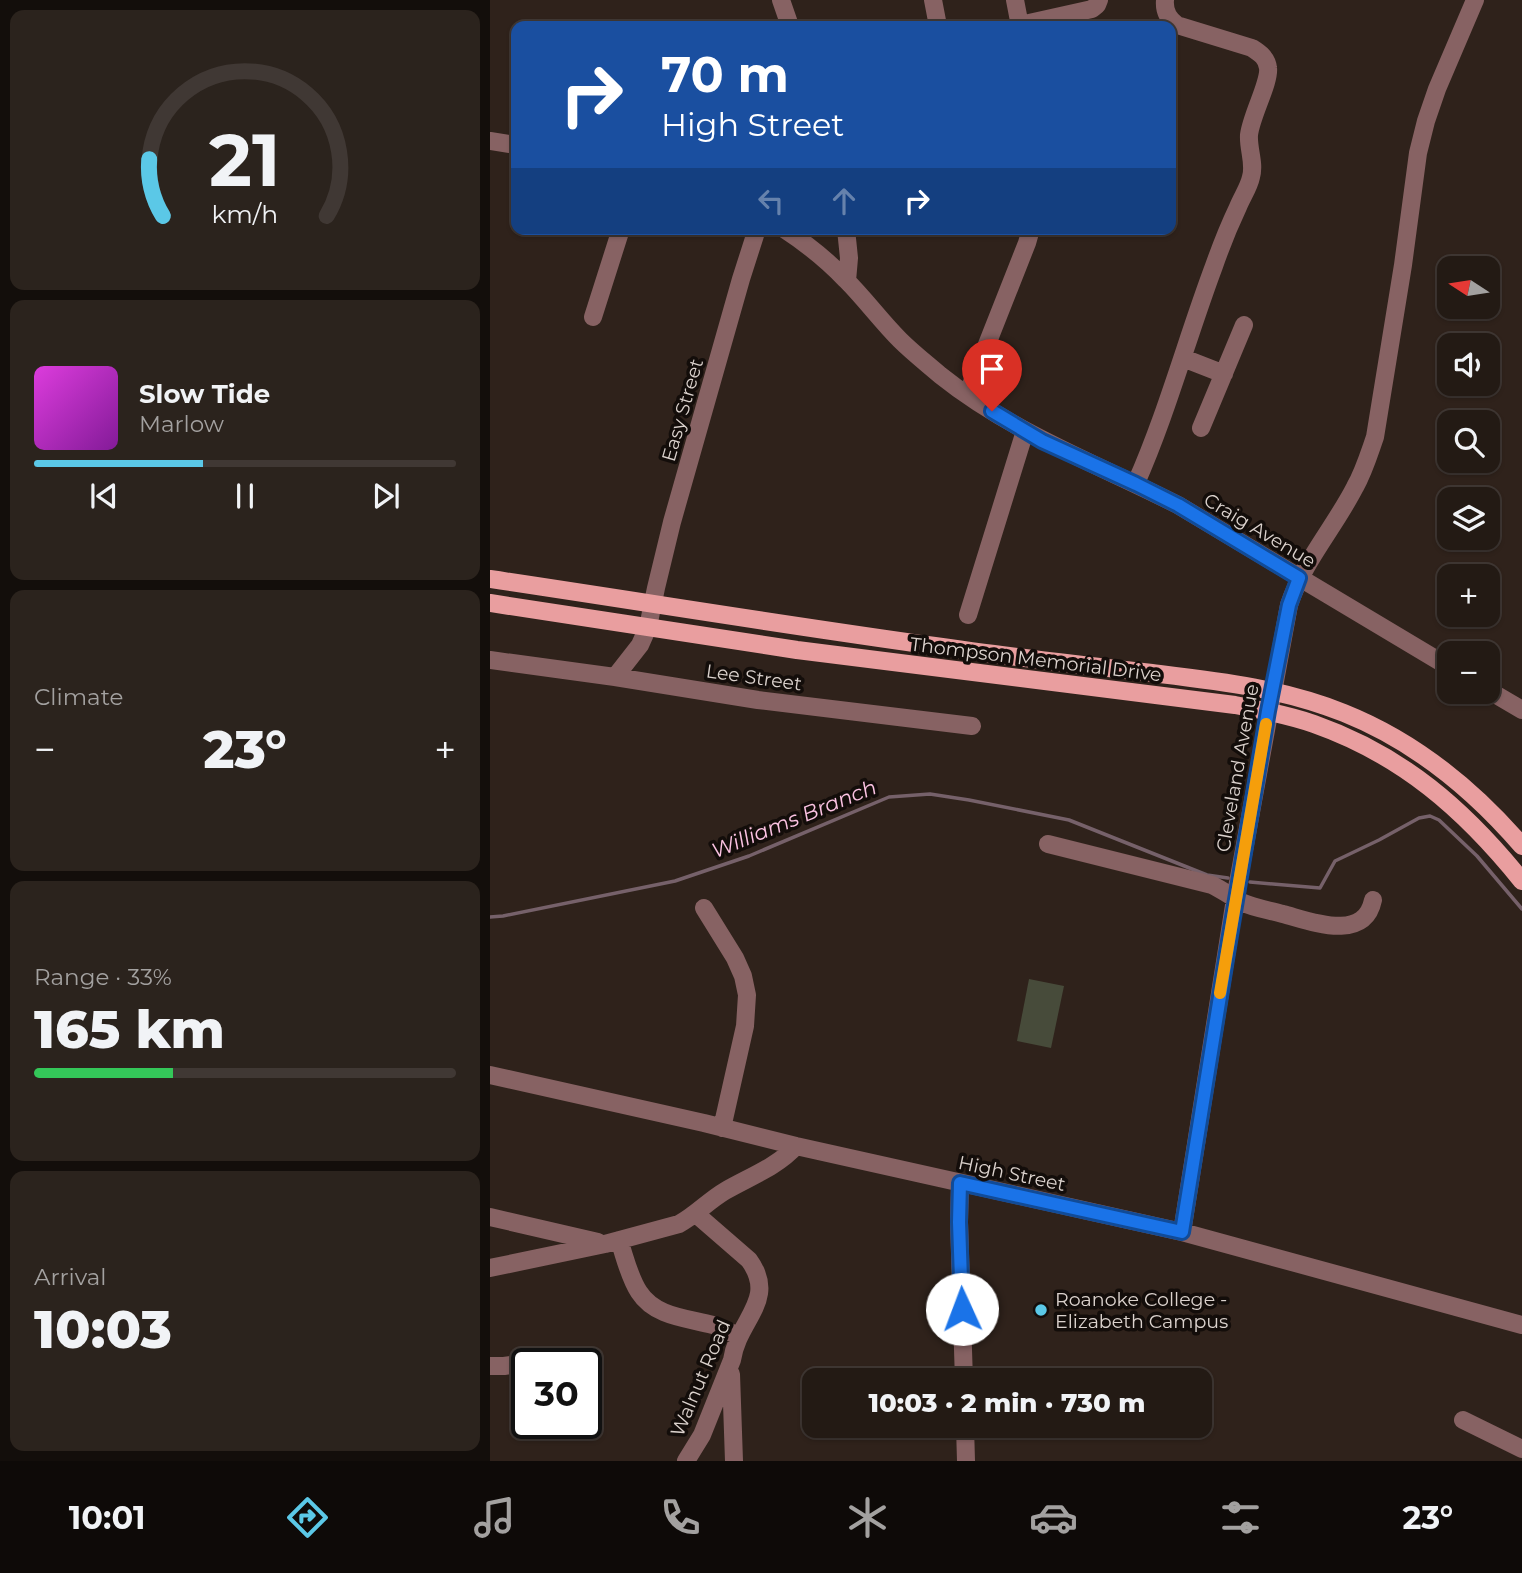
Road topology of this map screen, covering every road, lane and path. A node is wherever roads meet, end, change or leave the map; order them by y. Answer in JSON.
{"nodes":[{"id":1,"x":781,"y":0,"type":"edge"},
{"id":2,"x":933,"y":0,"type":"edge"},
{"id":3,"x":1015,"y":0,"type":"edge"},
{"id":4,"x":1099,"y":0,"type":"edge"},
{"id":5,"x":1165,"y":0,"type":"edge"},
{"id":6,"x":1475,"y":0,"type":"edge"},
{"id":7,"x":788,"y":21,"type":"edge"},
{"id":8,"x":937,"y":21,"type":"edge"},
{"id":9,"x":1019,"y":21,"type":"edge"},
{"id":10,"x":1041,"y":21,"type":"edge"},
{"id":11,"x":1172,"y":21,"type":"edge"},
{"id":12,"x":1176,"y":24,"type":"edge"},
{"id":13,"x":490,"y":141,"type":"edge"},
{"id":14,"x":511,"y":144,"type":"edge"},
{"id":15,"x":619,"y":235,"type":"edge"},
{"id":16,"x":755,"y":235,"type":"edge"},
{"id":17,"x":793,"y":235,"type":"edge"},
{"id":18,"x":847,"y":235,"type":"edge"},
{"id":19,"x":1029,"y":235,"type":"edge"},
{"id":20,"x":847,"y":281,"type":"junction"},
{"id":21,"x":593,"y":317,"type":"dead end"},
{"id":22,"x":1244,"y":325,"type":"dead end"},
{"id":23,"x":1183,"y":358,"type":"junction"},
{"id":24,"x":1224,"y":374,"type":"junction"},
{"id":25,"x":967,"y":395,"type":"junction"},
{"id":26,"x":1201,"y":428,"type":"dead end"},
{"id":27,"x":1025,"y":431,"type":"junction"},
{"id":28,"x":1136,"y":484,"type":"junction"},
{"id":29,"x":1299,"y":578,"type":"junction"},
{"id":30,"x":490,"y":579,"type":"edge"},
{"id":31,"x":490,"y":603,"type":"edge"},
{"id":32,"x":653,"y":603,"type":"junction"},
{"id":33,"x":968,"y":615,"type":"dead end"},
{"id":34,"x":648,"y":627,"type":"junction"},
{"id":35,"x":490,"y":660,"type":"edge"},
{"id":36,"x":1437,"y":660,"type":"edge"},
{"id":37,"x":615,"y":677,"type":"junction"},
{"id":38,"x":1272,"y":690,"type":"junction"},
{"id":39,"x":1500,"y":697,"type":"edge"},
{"id":40,"x":1522,"y":710,"type":"edge"},
{"id":41,"x":1268,"y":711,"type":"junction"},
{"id":42,"x":972,"y":726,"type":"dead end"},
{"id":43,"x":1048,"y":844,"type":"dead end"},
{"id":44,"x":1522,"y":846,"type":"edge"},
{"id":45,"x":1522,"y":881,"type":"edge"},
{"id":46,"x":1236,"y":899,"type":"junction"},
{"id":47,"x":1373,"y":900,"type":"dead end"},
{"id":48,"x":704,"y":908,"type":"dead end"},
{"id":49,"x":490,"y":1075,"type":"edge"},
{"id":50,"x":722,"y":1128,"type":"junction"},
{"id":51,"x":796,"y":1146,"type":"junction"},
{"id":52,"x":960,"y":1183,"type":"junction"},
{"id":53,"x":695,"y":1214,"type":"junction"},
{"id":54,"x":490,"y":1217,"type":"edge"},
{"id":55,"x":1182,"y":1232,"type":"junction"},
{"id":56,"x":612,"y":1242,"type":"junction"},
{"id":57,"x":490,"y":1268,"type":"edge"},
{"id":58,"x":1522,"y":1325,"type":"edge"},
{"id":59,"x":738,"y":1336,"type":"junction"},
{"id":60,"x":732,"y":1360,"type":"junction"},
{"id":61,"x":511,"y":1365,"type":"edge"},
{"id":62,"x":490,"y":1366,"type":"edge"},
{"id":63,"x":964,"y":1368,"type":"edge"},
{"id":64,"x":1463,"y":1420,"type":"dead end"},
{"id":65,"x":965,"y":1438,"type":"edge"},
{"id":66,"x":1522,"y":1449,"type":"edge"},
{"id":67,"x":687,"y":1461,"type":"edge"},
{"id":68,"x":734,"y":1461,"type":"edge"},
{"id":69,"x":966,"y":1461,"type":"edge"}],
"edges":[{"from":1,"to":7,"type":"street"},
{"from":2,"to":8,"type":"street"},
{"from":3,"to":9,"type":"street"},
{"from":4,"to":10,"type":"street"},
{"from":5,"to":11,"type":"street"},
{"from":6,"to":29,"type":"street","name":"Cleveland Avenue"},
{"from":12,"to":23,"type":"street"},
{"from":13,"to":14,"type":"street"},
{"from":15,"to":21,"type":"street"},
{"from":16,"to":32,"type":"street","name":"Easy Street"},
{"from":17,"to":20,"type":"street","name":"Craig Avenue"},
{"from":18,"to":20,"type":"street"},
{"from":19,"to":25,"type":"street"},
{"from":20,"to":25,"type":"street","name":"Craig Avenue"},
{"from":22,"to":24,"type":"street"},
{"from":23,"to":24,"type":"street"},
{"from":23,"to":28,"type":"street"},
{"from":24,"to":26,"type":"street"},
{"from":25,"to":27,"type":"street","name":"Craig Avenue"},
{"from":27,"to":28,"type":"street","name":"Craig Avenue"},
{"from":27,"to":33,"type":"street"},
{"from":28,"to":29,"type":"street","name":"Craig Avenue"},
{"from":29,"to":36,"type":"street","name":"Craig Avenue"},
{"from":29,"to":38,"type":"street","name":"Cleveland Avenue"},
{"from":30,"to":32,"type":"main road","name":"Thompson Memorial Drive"},
{"from":31,"to":34,"type":"main road","name":"Thompson Memorial Drive"},
{"from":32,"to":34,"type":"street"},
{"from":32,"to":38,"type":"main road","name":"Thompson Memorial Drive"},
{"from":34,"to":37,"type":"street"},
{"from":34,"to":41,"type":"main road","name":"Thompson Memorial Drive"},
{"from":35,"to":37,"type":"street","name":"Lee Street"},
{"from":37,"to":42,"type":"street","name":"Lee Street"},
{"from":38,"to":41,"type":"street","name":"Cleveland Avenue"},
{"from":38,"to":44,"type":"main road","name":"Thompson Memorial Drive"},
{"from":39,"to":40,"type":"street"},
{"from":41,"to":45,"type":"main road","name":"Thompson Memorial Drive"},
{"from":41,"to":46,"type":"street","name":"Cleveland Avenue"},
{"from":43,"to":46,"type":"street"},
{"from":46,"to":47,"type":"street"},
{"from":46,"to":55,"type":"street","name":"Cleveland Avenue"},
{"from":48,"to":50,"type":"street"},
{"from":49,"to":50,"type":"street","name":"High Street"},
{"from":50,"to":51,"type":"street","name":"High Street"},
{"from":51,"to":52,"type":"street","name":"High Street"},
{"from":51,"to":53,"type":"street"},
{"from":52,"to":55,"type":"street","name":"High Street"},
{"from":52,"to":63,"type":"street"},
{"from":53,"to":56,"type":"street"},
{"from":53,"to":59,"type":"street","name":"Walnut Road"},
{"from":54,"to":56,"type":"street"},
{"from":55,"to":58,"type":"street","name":"High Street"},
{"from":56,"to":57,"type":"street"},
{"from":56,"to":59,"type":"street"},
{"from":59,"to":60,"type":"street","name":"Walnut Road"},
{"from":60,"to":67,"type":"street","name":"Walnut Road"},
{"from":60,"to":68,"type":"street"},
{"from":61,"to":62,"type":"street"},
{"from":64,"to":66,"type":"street"},
{"from":65,"to":69,"type":"street"}]}
